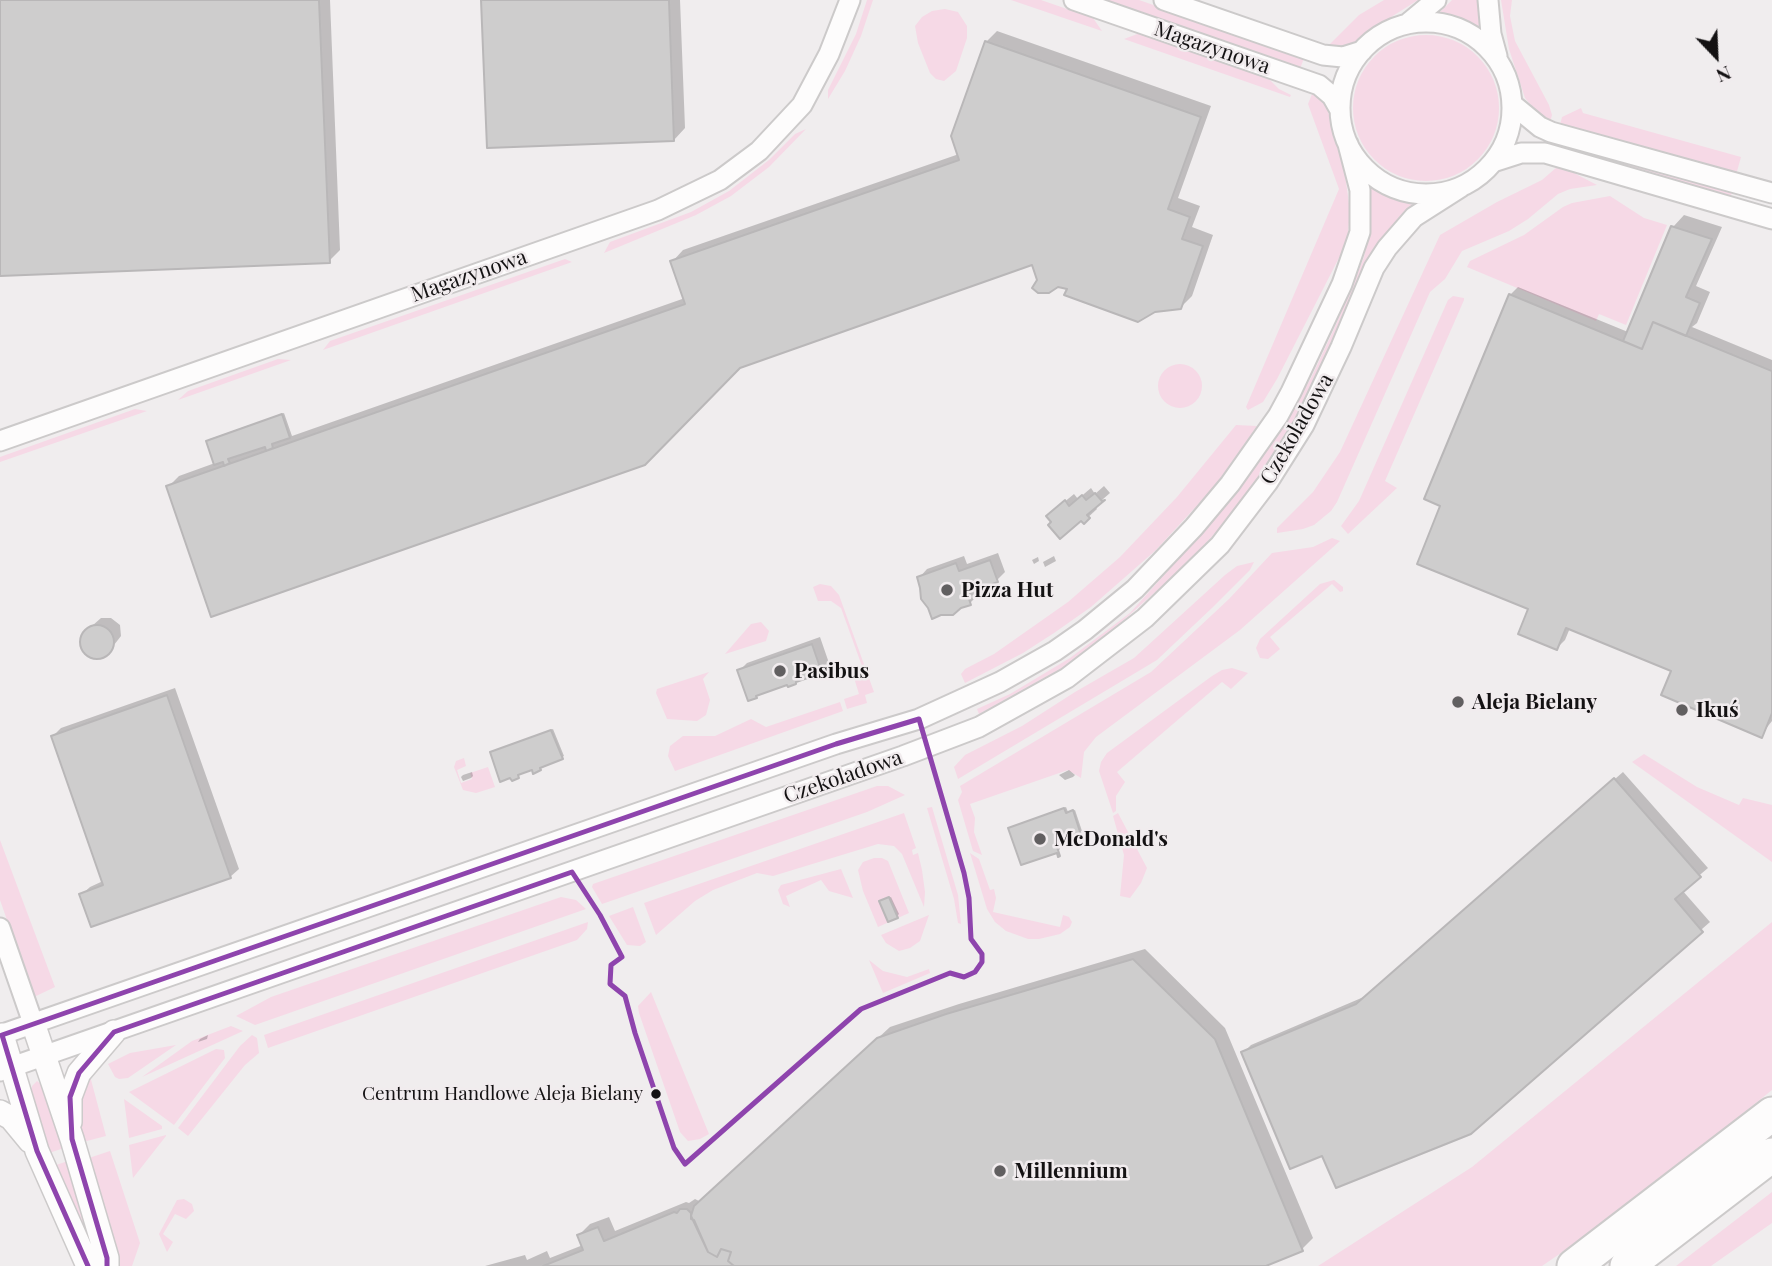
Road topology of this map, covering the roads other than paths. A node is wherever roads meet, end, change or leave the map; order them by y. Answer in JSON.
{"nodes":[{"id":1,"x":850,"y":0,"type":"edge"},
{"id":2,"x":1074,"y":0,"type":"edge"},
{"id":3,"x":1164,"y":0,"type":"edge"},
{"id":4,"x":1436,"y":0,"type":"edge"},
{"id":5,"x":1488,"y":0,"type":"edge"},
{"id":6,"x":1406,"y":24,"type":"junction"},
{"id":7,"x":1362,"y":51,"type":"junction"},
{"id":8,"x":1498,"y":60,"type":"junction"},
{"id":9,"x":1512,"y":104,"type":"junction"},
{"id":10,"x":1340,"y":110,"type":"junction"},
{"id":11,"x":1348,"y":144,"type":"junction"},
{"id":12,"x":1493,"y":162,"type":"junction"},
{"id":13,"x":1461,"y":187,"type":"junction"},
{"id":14,"x":1772,"y":195,"type":"edge"},
{"id":15,"x":1769,"y":218,"type":"edge"},
{"id":16,"x":0,"y":441,"type":"edge"},
{"id":17,"x":0,"y":928,"type":"edge"},
{"id":18,"x":33,"y":1023,"type":"junction"},
{"id":19,"x":114,"y":1032,"type":"junction"},
{"id":20,"x":1,"y":1033,"type":"edge"},
{"id":21,"x":44,"y":1056,"type":"junction"},
{"id":22,"x":6,"y":1069,"type":"edge"},
{"id":23,"x":0,"y":1112,"type":"edge"},
{"id":24,"x":1772,"y":1114,"type":"edge"},
{"id":25,"x":72,"y":1139,"type":"junction"},
{"id":26,"x":37,"y":1151,"type":"junction"},
{"id":27,"x":1772,"y":1155,"type":"edge"},
{"id":28,"x":88,"y":1266,"type":"edge"},
{"id":29,"x":107,"y":1266,"type":"edge"},
{"id":30,"x":1574,"y":1266,"type":"edge"},
{"id":31,"x":1627,"y":1266,"type":"edge"}],
"edges":[{"from":1,"to":16,"type":"street","name":"Magazynowa"},
{"from":2,"to":10,"type":"street","name":"Magazynowa"},
{"from":3,"to":7,"type":"street","name":"Magazynowa"},
{"from":4,"to":6,"type":"street"},
{"from":5,"to":8,"type":"street"},
{"from":6,"to":7,"type":"street"},
{"from":6,"to":8,"type":"street"},
{"from":7,"to":10,"type":"street"},
{"from":8,"to":9,"type":"street"},
{"from":9,"to":12,"type":"street"},
{"from":9,"to":14,"type":"street"},
{"from":10,"to":11,"type":"street"},
{"from":11,"to":13,"type":"street"},
{"from":11,"to":18,"type":"street","name":"Czekoladowa"},
{"from":12,"to":13,"type":"street"},
{"from":12,"to":15,"type":"street"},
{"from":13,"to":19,"type":"street","name":"Czekoladowa"},
{"from":14,"to":15,"type":"street"},
{"from":17,"to":18,"type":"street"},
{"from":18,"to":20,"type":"street","name":"Czekoladowa"},
{"from":18,"to":21,"type":"street"},
{"from":19,"to":21,"type":"street","name":"Czekoladowa"},
{"from":19,"to":25,"type":"street"},
{"from":20,"to":22,"type":"street","name":"Czekoladowa"},
{"from":21,"to":22,"type":"street","name":"Czekoladowa"},
{"from":21,"to":25,"type":"street"},
{"from":22,"to":26,"type":"street","name":"Czekoladowa"},
{"from":23,"to":26,"type":"street"},
{"from":24,"to":30,"type":"highway"},
{"from":25,"to":29,"type":"street"},
{"from":26,"to":28,"type":"street","name":"Czekoladowa"},
{"from":27,"to":31,"type":"highway"}]}
